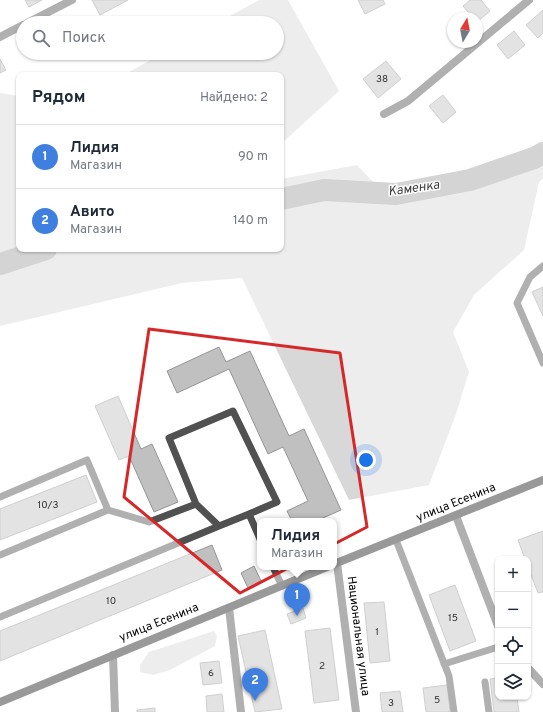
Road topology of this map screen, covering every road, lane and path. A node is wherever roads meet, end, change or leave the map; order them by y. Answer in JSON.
{"nodes":[{"id":1,"x":72,"y":0,"type":"edge"},
{"id":2,"x":530,"y":0,"type":"edge"},
{"id":3,"x":41,"y":16,"type":"edge"},
{"id":4,"x":16,"y":29,"type":"edge"},
{"id":5,"x":0,"y":37,"type":"edge"},
{"id":6,"x":384,"y":114,"type":"dead end"},
{"id":7,"x":543,"y":266,"type":"edge"},
{"id":8,"x":543,"y":362,"type":"edge"},
{"id":9,"x":543,"y":480,"type":"edge"},
{"id":10,"x":0,"y":497,"type":"edge"},
{"id":11,"x":196,"y":504,"type":"junction"},
{"id":12,"x":108,"y":510,"type":"junction"},
{"id":13,"x":249,"y":514,"type":"junction"},
{"id":14,"x":456,"y":516,"type":"junction"},
{"id":15,"x":219,"y":526,"type":"junction"},
{"id":16,"x":257,"y":532,"type":"edge"},
{"id":17,"x":396,"y":540,"type":"junction"},
{"id":18,"x":0,"y":555,"type":"edge"},
{"id":19,"x":337,"y":563,"type":"edge"},
{"id":20,"x":274,"y":570,"type":"edge"},
{"id":21,"x":321,"y":570,"type":"edge"},
{"id":22,"x":336,"y":570,"type":"edge"},
{"id":23,"x":282,"y":586,"type":"junction"},
{"id":24,"x":229,"y":608,"type":"junction"},
{"id":25,"x":0,"y":617,"type":"edge"},
{"id":26,"x":495,"y":618,"type":"edge"},
{"id":27,"x":495,"y":648,"type":"edge"},
{"id":28,"x":113,"y":655,"type":"junction"},
{"id":29,"x":444,"y":664,"type":"junction"},
{"id":30,"x":531,"y":671,"type":"edge"},
{"id":31,"x":485,"y":682,"type":"dead end"},
{"id":32,"x":543,"y":684,"type":"edge"},
{"id":33,"x":0,"y":702,"type":"edge"},
{"id":34,"x":115,"y":712,"type":"edge"},
{"id":35,"x":241,"y":712,"type":"edge"},
{"id":36,"x":356,"y":712,"type":"edge"},
{"id":37,"x":454,"y":712,"type":"edge"},
{"id":38,"x":489,"y":712,"type":"edge"}],
"edges":[{"from":1,"to":3,"type":"street"},
{"from":2,"to":6,"type":"street"},
{"from":4,"to":5,"type":"street"},
{"from":7,"to":8,"type":"lane"},
{"from":9,"to":14,"type":"street","name":"улица Есенина"},
{"from":10,"to":12,"type":"lane"},
{"from":11,"to":12,"type":"lane"},
{"from":11,"to":13,"type":"lane"},
{"from":11,"to":15,"type":"lane"},
{"from":12,"to":18,"type":"lane"},
{"from":13,"to":15,"type":"lane"},
{"from":13,"to":16,"type":"lane"},
{"from":14,"to":17,"type":"street","name":"улица Есенина"},
{"from":14,"to":26,"type":"street"},
{"from":15,"to":25,"type":"lane"},
{"from":17,"to":19,"type":"street","name":"улица Есенина"},
{"from":17,"to":29,"type":"lane"},
{"from":20,"to":23,"type":"lane"},
{"from":21,"to":23,"type":"street","name":"улица Есенина"},
{"from":22,"to":36,"type":"street","name":"Национальная улица"},
{"from":23,"to":24,"type":"street","name":"улица Есенина"},
{"from":24,"to":28,"type":"street","name":"улица Есенина"},
{"from":24,"to":35,"type":"street"},
{"from":27,"to":29,"type":"lane"},
{"from":28,"to":33,"type":"street","name":"улица Есенина"},
{"from":28,"to":34,"type":"street"},
{"from":29,"to":37,"type":"lane"},
{"from":30,"to":32,"type":"street"},
{"from":31,"to":38,"type":"lane"}]}
